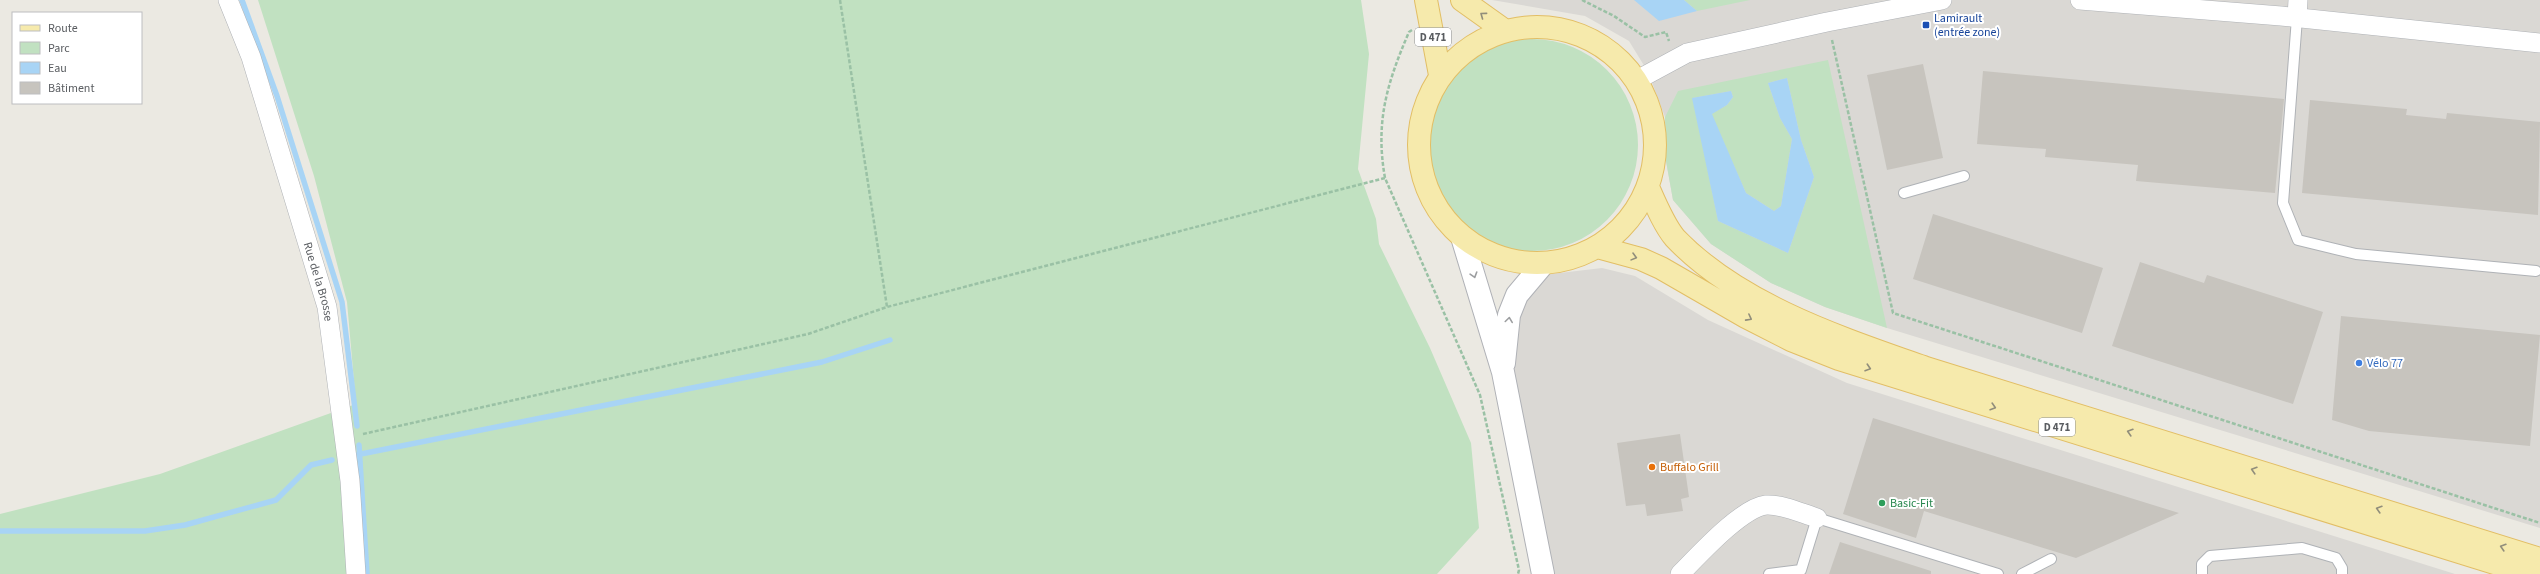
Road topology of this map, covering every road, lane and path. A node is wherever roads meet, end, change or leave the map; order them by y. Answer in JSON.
{"nodes":[{"id":1,"x":228,"y":0,"type":"edge"},
{"id":2,"x":840,"y":0,"type":"edge"},
{"id":3,"x":1462,"y":0,"type":"edge"},
{"id":4,"x":1582,"y":0,"type":"edge"},
{"id":5,"x":1942,"y":0,"type":"edge"},
{"id":6,"x":2090,"y":0,"type":"edge"},
{"id":7,"x":2297,"y":9,"type":"edge"},
{"id":8,"x":1428,"y":10,"type":"edge"},
{"id":9,"x":1827,"y":22,"type":"junction"},
{"id":10,"x":1504,"y":30,"type":"junction"},
{"id":11,"x":2540,"y":44,"type":"edge"},
{"id":12,"x":1674,"y":61,"type":"junction"},
{"id":13,"x":1440,"y":74,"type":"junction"},
{"id":14,"x":1637,"y":80,"type":"junction"},
{"id":15,"x":1964,"y":176,"type":"dead end"},
{"id":16,"x":1385,"y":178,"type":"junction"},
{"id":17,"x":1648,"y":187,"type":"junction"},
{"id":18,"x":1904,"y":193,"type":"dead end"},
{"id":19,"x":1462,"y":237,"type":"junction"},
{"id":20,"x":1597,"y":247,"type":"junction"},
{"id":21,"x":1544,"y":263,"type":"junction"},
{"id":22,"x":2536,"y":271,"type":"dead end"},
{"id":23,"x":887,"y":307,"type":"junction"},
{"id":24,"x":1503,"y":372,"type":"junction"},
{"id":25,"x":345,"y":438,"type":"junction"},
{"id":26,"x":1817,"y":518,"type":"junction"},
{"id":27,"x":2540,"y":523,"type":"edge"},
{"id":28,"x":2051,"y":559,"type":"dead end"},
{"id":29,"x":2540,"y":559,"type":"edge"},
{"id":30,"x":356,"y":574,"type":"edge"},
{"id":31,"x":1518,"y":574,"type":"edge"},
{"id":32,"x":1543,"y":574,"type":"edge"},
{"id":33,"x":1680,"y":574,"type":"edge"},
{"id":34,"x":1769,"y":574,"type":"edge"},
{"id":35,"x":1998,"y":574,"type":"edge"},
{"id":36,"x":2022,"y":574,"type":"edge"},
{"id":37,"x":2202,"y":574,"type":"edge"},
{"id":38,"x":2342,"y":574,"type":"edge"},
{"id":39,"x":2530,"y":574,"type":"edge"}],
"edges":[{"from":1,"to":25,"type":"street","name":"Rue de la Brosse"},
{"from":2,"to":23,"type":"path"},
{"from":10,"to":3,"type":"main road","one_way":true},
{"from":4,"to":12,"type":"path"},
{"from":5,"to":9,"type":"street"},
{"from":6,"to":7,"type":"street"},
{"from":7,"to":11,"type":"street"},
{"from":7,"to":22,"type":"lane"},
{"from":8,"to":13,"type":"main road","number":"D 471"},
{"from":8,"to":16,"type":"path"},
{"from":9,"to":12,"type":"street"},
{"from":9,"to":27,"type":"path"},
{"from":10,"to":13,"type":"main road"},
{"from":10,"to":14,"type":"main road"},
{"from":12,"to":14,"type":"street"},
{"from":13,"to":19,"type":"main road"},
{"from":14,"to":17,"type":"main road"},
{"from":15,"to":18,"type":"lane"},
{"from":16,"to":23,"type":"path"},
{"from":16,"to":31,"type":"path"},
{"from":17,"to":20,"type":"main road"},
{"from":29,"to":17,"type":"main road","number":"D 471","one_way":true},
{"from":19,"to":21,"type":"main road"},
{"from":19,"to":24,"type":"main road","one_way":true},
{"from":20,"to":21,"type":"main road"},
{"from":20,"to":39,"type":"main road","number":"D 471","one_way":true},
{"from":24,"to":21,"type":"main road","one_way":true},
{"from":23,"to":25,"type":"path"},
{"from":24,"to":32,"type":"main road"},
{"from":25,"to":30,"type":"street","name":"Rue de la Brosse"},
{"from":26,"to":33,"type":"street"},
{"from":26,"to":34,"type":"lane"},
{"from":26,"to":35,"type":"lane"},
{"from":28,"to":36,"type":"lane"},
{"from":37,"to":38,"type":"lane"}]}
